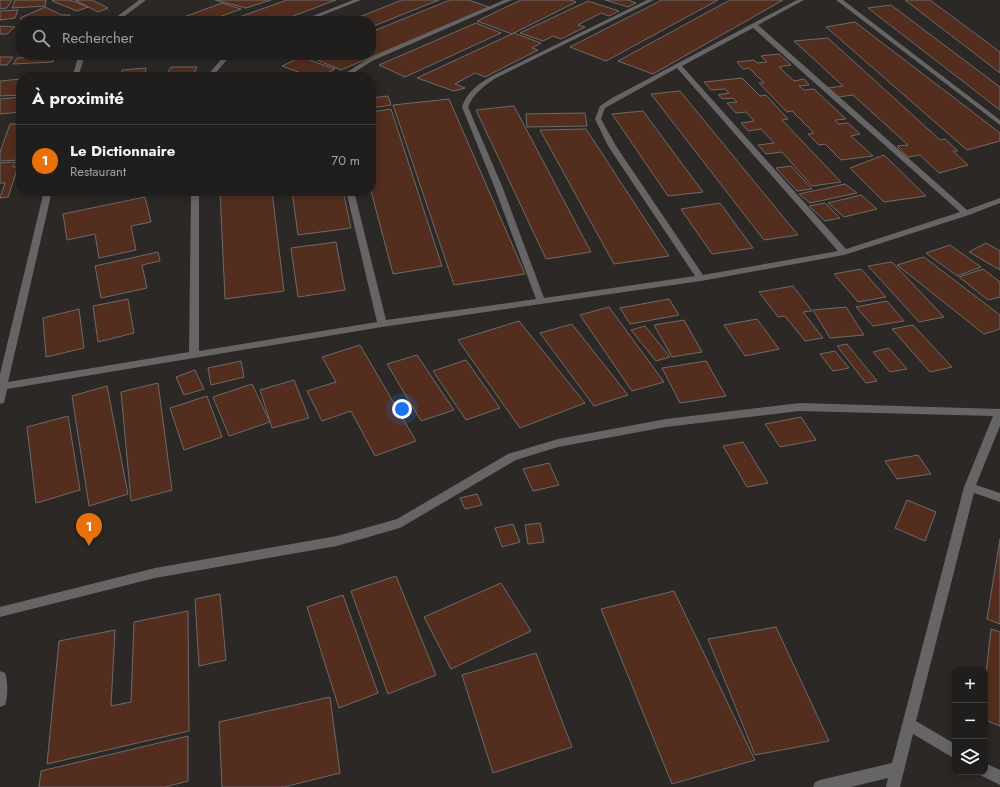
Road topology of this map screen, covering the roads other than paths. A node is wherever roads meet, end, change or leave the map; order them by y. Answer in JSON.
{"nodes":[{"id":1,"x":143,"y":0,"type":"edge"},
{"id":2,"x":358,"y":0,"type":"edge"},
{"id":3,"x":509,"y":0,"type":"edge"},
{"id":4,"x":651,"y":0,"type":"edge"},
{"id":5,"x":800,"y":0,"type":"edge"},
{"id":6,"x":839,"y":0,"type":"edge"},
{"id":7,"x":121,"y":16,"type":"edge"},
{"id":8,"x":317,"y":16,"type":"edge"},
{"id":9,"x":754,"y":24,"type":"junction"},
{"id":10,"x":376,"y":57,"type":"edge"},
{"id":11,"x":80,"y":60,"type":"edge"},
{"id":12,"x":224,"y":60,"type":"edge"},
{"id":13,"x":370,"y":60,"type":"edge"},
{"id":14,"x":678,"y":65,"type":"junction"},
{"id":15,"x":77,"y":72,"type":"edge"},
{"id":16,"x":213,"y":72,"type":"edge"},
{"id":17,"x":350,"y":72,"type":"edge"},
{"id":18,"x":1000,"y":123,"type":"edge"},
{"id":19,"x":47,"y":196,"type":"edge"},
{"id":20,"x":195,"y":196,"type":"edge"},
{"id":21,"x":351,"y":196,"type":"edge"},
{"id":22,"x":1000,"y":200,"type":"edge"},
{"id":23,"x":966,"y":213,"type":"junction"},
{"id":24,"x":844,"y":252,"type":"junction"},
{"id":25,"x":701,"y":278,"type":"junction"},
{"id":26,"x":541,"y":301,"type":"junction"},
{"id":27,"x":382,"y":324,"type":"junction"},
{"id":28,"x":194,"y":355,"type":"junction"},
{"id":29,"x":2,"y":386,"type":"junction"},
{"id":30,"x":0,"y":400,"type":"edge"},
{"id":31,"x":1000,"y":413,"type":"edge"},
{"id":32,"x":970,"y":487,"type":"junction"},
{"id":33,"x":1000,"y":498,"type":"edge"},
{"id":34,"x":0,"y":612,"type":"edge"},
{"id":35,"x":0,"y":676,"type":"edge"},
{"id":36,"x":0,"y":700,"type":"edge"},
{"id":37,"x":909,"y":724,"type":"junction"},
{"id":38,"x":952,"y":750,"type":"edge"},
{"id":39,"x":897,"y":769,"type":"junction"},
{"id":40,"x":988,"y":772,"type":"edge"},
{"id":41,"x":1000,"y":778,"type":"edge"},
{"id":42,"x":820,"y":787,"type":"edge"},
{"id":43,"x":893,"y":787,"type":"edge"}],
"edges":[{"from":1,"to":7,"type":"street"},
{"from":2,"to":8,"type":"street"},
{"from":3,"to":10,"type":"street"},
{"from":4,"to":26,"type":"street"},
{"from":5,"to":9,"type":"street"},
{"from":6,"to":18,"type":"street"},
{"from":9,"to":14,"type":"street"},
{"from":9,"to":23,"type":"street"},
{"from":11,"to":15,"type":"street"},
{"from":12,"to":16,"type":"street"},
{"from":13,"to":17,"type":"street"},
{"from":14,"to":24,"type":"street"},
{"from":14,"to":25,"type":"street"},
{"from":19,"to":29,"type":"street"},
{"from":20,"to":28,"type":"street"},
{"from":21,"to":27,"type":"street"},
{"from":22,"to":23,"type":"street"},
{"from":23,"to":24,"type":"street"},
{"from":24,"to":25,"type":"street"},
{"from":25,"to":26,"type":"street"},
{"from":26,"to":27,"type":"street"},
{"from":27,"to":28,"type":"street"},
{"from":28,"to":29,"type":"street"},
{"from":29,"to":30,"type":"street"},
{"from":31,"to":32,"type":"street"},
{"from":31,"to":34,"type":"street"},
{"from":32,"to":33,"type":"street"},
{"from":32,"to":37,"type":"street"},
{"from":35,"to":36,"type":"street"},
{"from":37,"to":38,"type":"street"},
{"from":37,"to":39,"type":"street"},
{"from":39,"to":42,"type":"street"},
{"from":39,"to":43,"type":"street"},
{"from":40,"to":41,"type":"street"}]}
